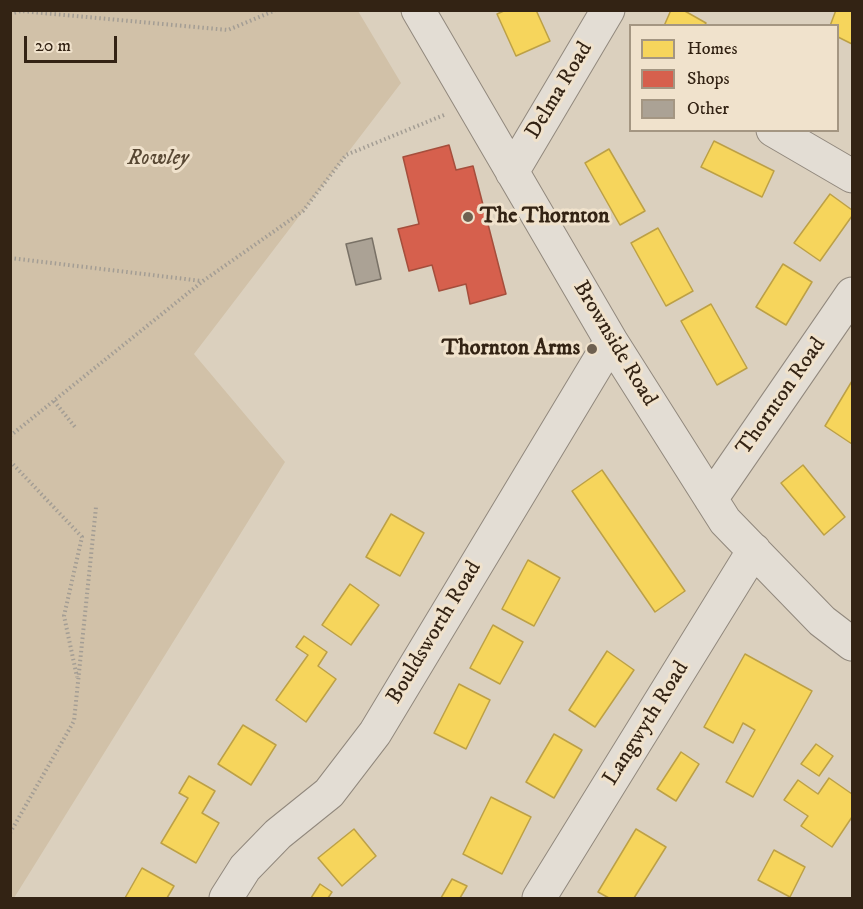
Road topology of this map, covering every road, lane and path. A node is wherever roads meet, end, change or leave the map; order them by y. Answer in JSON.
{"nodes":[{"id":1,"x":276,"y":10,"type":"edge"},
{"id":2,"x":418,"y":10,"type":"edge"},
{"id":3,"x":608,"y":10,"type":"edge"},
{"id":4,"x":10,"y":15,"type":"edge"},
{"id":5,"x":472,"y":104,"type":"junction"},
{"id":6,"x":775,"y":132,"type":"edge"},
{"id":7,"x":512,"y":172,"type":"junction"},
{"id":8,"x":852,"y":176,"type":"edge"},
{"id":9,"x":10,"y":258,"type":"edge"},
{"id":10,"x":203,"y":281,"type":"junction"},
{"id":11,"x":852,"y":294,"type":"edge"},
{"id":12,"x":611,"y":341,"type":"junction"},
{"id":13,"x":54,"y":401,"type":"junction"},
{"id":14,"x":75,"y":427,"type":"dead end"},
{"id":15,"x":10,"y":436,"type":"edge"},
{"id":16,"x":10,"y":461,"type":"edge"},
{"id":17,"x":711,"y":500,"type":"junction"},
{"id":18,"x":96,"y":507,"type":"dead end"},
{"id":19,"x":754,"y":550,"type":"junction"},
{"id":20,"x":852,"y":644,"type":"edge"},
{"id":21,"x":78,"y":682,"type":"junction"},
{"id":22,"x":10,"y":833,"type":"edge"},
{"id":23,"x":226,"y":898,"type":"edge"},
{"id":24,"x":539,"y":898,"type":"edge"}],
"edges":[{"from":1,"to":4,"type":"path"},
{"from":2,"to":5,"type":"street","name":"Brownside Road"},
{"from":3,"to":7,"type":"street","name":"Delma Road"},
{"from":5,"to":7,"type":"street","name":"Brownside Road"},
{"from":5,"to":10,"type":"path"},
{"from":6,"to":8,"type":"street"},
{"from":7,"to":12,"type":"street","name":"Brownside Road"},
{"from":9,"to":10,"type":"path"},
{"from":10,"to":13,"type":"path"},
{"from":11,"to":17,"type":"street","name":"Thornton Road"},
{"from":12,"to":17,"type":"street","name":"Brownside Road"},
{"from":12,"to":23,"type":"street","name":"Bouldsworth Road"},
{"from":13,"to":14,"type":"path"},
{"from":13,"to":15,"type":"path"},
{"from":16,"to":21,"type":"path"},
{"from":17,"to":19,"type":"street","name":"Brownside Road"},
{"from":18,"to":21,"type":"path"},
{"from":19,"to":20,"type":"street","name":"Brownside Road"},
{"from":19,"to":24,"type":"street","name":"Langwyth Road"},
{"from":21,"to":22,"type":"path"}]}
